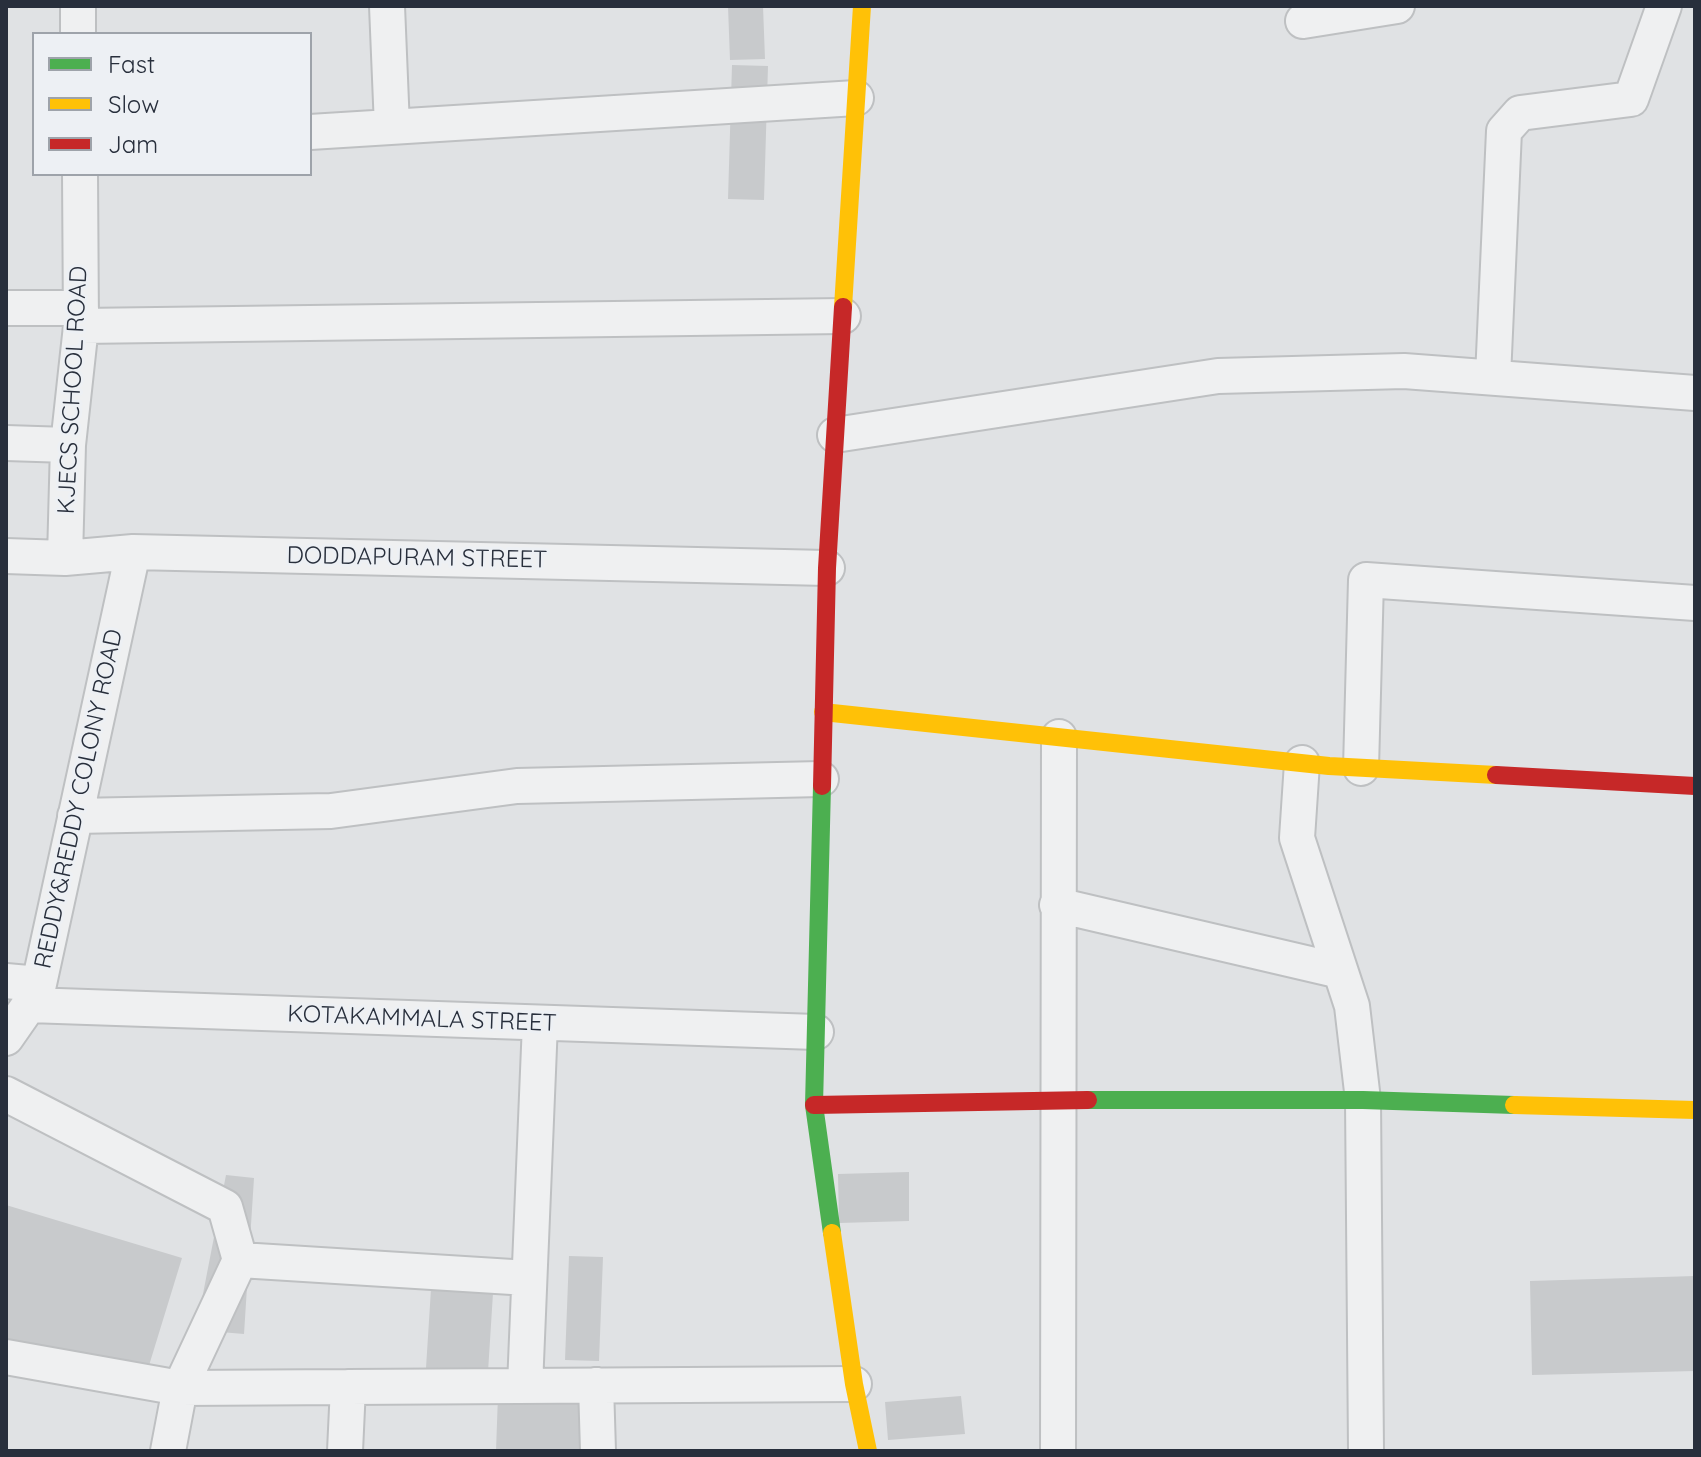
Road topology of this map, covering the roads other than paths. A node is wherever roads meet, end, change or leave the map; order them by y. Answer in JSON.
{"nodes":[{"id":1,"x":78,"y":6,"type":"edge"},
{"id":2,"x":387,"y":6,"type":"edge"},
{"id":3,"x":862,"y":6,"type":"edge"},
{"id":4,"x":1397,"y":6,"type":"edge"},
{"id":5,"x":1664,"y":6,"type":"edge"},
{"id":6,"x":1303,"y":21,"type":"dead end"},
{"id":7,"x":78,"y":32,"type":"edge"},
{"id":8,"x":856,"y":98,"type":"junction"},
{"id":9,"x":392,"y":127,"type":"junction"},
{"id":10,"x":312,"y":132,"type":"edge"},
{"id":11,"x":80,"y":176,"type":"edge"},
{"id":12,"x":6,"y":308,"type":"edge"},
{"id":13,"x":843,"y":316,"type":"junction"},
{"id":14,"x":81,"y":317,"type":"junction"},
{"id":15,"x":1493,"y":377,"type":"junction"},
{"id":16,"x":1695,"y":393,"type":"edge"},
{"id":17,"x":835,"y":435,"type":"junction"},
{"id":18,"x":6,"y":443,"type":"edge"},
{"id":19,"x":68,"y":445,"type":"junction"},
{"id":20,"x":133,"y":552,"type":"junction"},
{"id":21,"x":6,"y":556,"type":"edge"},
{"id":22,"x":65,"y":558,"type":"junction"},
{"id":23,"x":827,"y":568,"type":"junction"},
{"id":24,"x":1695,"y":603,"type":"edge"},
{"id":25,"x":823,"y":712,"type":"junction"},
{"id":26,"x":1059,"y":737,"type":"junction"},
{"id":27,"x":1302,"y":763,"type":"junction"},
{"id":28,"x":1361,"y":768,"type":"junction"},
{"id":29,"x":821,"y":779,"type":"junction"},
{"id":30,"x":1695,"y":786,"type":"edge"},
{"id":31,"x":75,"y":816,"type":"junction"},
{"id":32,"x":1057,"y":905,"type":"junction"},
{"id":33,"x":1340,"y":971,"type":"junction"},
{"id":34,"x":25,"y":990,"type":"edge"},
{"id":35,"x":540,"y":1023,"type":"junction"},
{"id":36,"x":816,"y":1032,"type":"junction"},
{"id":37,"x":6,"y":1038,"type":"edge"},
{"id":38,"x":6,"y":1094,"type":"edge"},
{"id":39,"x":1057,"y":1100,"type":"junction"},
{"id":40,"x":1363,"y":1100,"type":"junction"},
{"id":41,"x":814,"y":1105,"type":"junction"},
{"id":42,"x":1695,"y":1110,"type":"edge"},
{"id":43,"x":240,"y":1260,"type":"junction"},
{"id":44,"x":528,"y":1278,"type":"junction"},
{"id":45,"x":6,"y":1357,"type":"edge"},
{"id":46,"x":854,"y":1384,"type":"junction"},
{"id":47,"x":596,"y":1385,"type":"junction"},
{"id":48,"x":525,"y":1386,"type":"junction"},
{"id":49,"x":348,"y":1387,"type":"junction"},
{"id":50,"x":180,"y":1388,"type":"junction"},
{"id":51,"x":168,"y":1451,"type":"edge"},
{"id":52,"x":345,"y":1451,"type":"edge"},
{"id":53,"x":598,"y":1451,"type":"edge"},
{"id":54,"x":868,"y":1451,"type":"edge"},
{"id":55,"x":1058,"y":1451,"type":"edge"},
{"id":56,"x":1366,"y":1451,"type":"edge"}],
"edges":[{"from":1,"to":7,"type":"street"},
{"from":2,"to":9,"type":"street"},
{"from":3,"to":8,"type":"street"},
{"from":4,"to":6,"type":"street"},
{"from":5,"to":15,"type":"street"},
{"from":8,"to":9,"type":"street"},
{"from":8,"to":13,"type":"street"},
{"from":9,"to":10,"type":"street"},
{"from":11,"to":14,"type":"street","name":"KJECS SCHOOL ROAD"},
{"from":12,"to":14,"type":"street"},
{"from":13,"to":14,"type":"street"},
{"from":13,"to":17,"type":"street"},
{"from":14,"to":19,"type":"street","name":"KJECS SCHOOL ROAD"},
{"from":15,"to":16,"type":"street"},
{"from":15,"to":17,"type":"street"},
{"from":17,"to":23,"type":"street"},
{"from":18,"to":19,"type":"street"},
{"from":19,"to":22,"type":"street","name":"KJECS SCHOOL ROAD"},
{"from":20,"to":22,"type":"street","name":"DODDAPURAM STREET"},
{"from":20,"to":23,"type":"street","name":"DODDAPURAM STREET"},
{"from":20,"to":31,"type":"street","name":"REDDY&REDDY COLONY ROAD"},
{"from":21,"to":22,"type":"street","name":"DODDAPURAM STREET"},
{"from":23,"to":25,"type":"street"},
{"from":24,"to":28,"type":"street"},
{"from":25,"to":26,"type":"street"},
{"from":25,"to":29,"type":"street"},
{"from":26,"to":27,"type":"street"},
{"from":26,"to":32,"type":"street"},
{"from":27,"to":28,"type":"street"},
{"from":27,"to":33,"type":"street"},
{"from":28,"to":30,"type":"street"},
{"from":29,"to":31,"type":"street"},
{"from":29,"to":36,"type":"street"},
{"from":31,"to":34,"type":"street","name":"REDDY&REDDY COLONY ROAD"},
{"from":32,"to":33,"type":"street"},
{"from":32,"to":39,"type":"street"},
{"from":33,"to":40,"type":"street"},
{"from":34,"to":35,"type":"street","name":"KOTAKAMMALA STREET"},
{"from":34,"to":37,"type":"street","name":"REDDY&REDDY COLONY ROAD"},
{"from":35,"to":36,"type":"street","name":"KOTAKAMMALA STREET"},
{"from":35,"to":44,"type":"street"},
{"from":36,"to":41,"type":"street"},
{"from":38,"to":43,"type":"street"},
{"from":39,"to":40,"type":"street"},
{"from":39,"to":41,"type":"street"},
{"from":39,"to":55,"type":"street"},
{"from":40,"to":42,"type":"street"},
{"from":40,"to":56,"type":"street"},
{"from":41,"to":46,"type":"street"},
{"from":43,"to":44,"type":"street"},
{"from":43,"to":50,"type":"street"},
{"from":44,"to":48,"type":"street"},
{"from":45,"to":50,"type":"street"},
{"from":46,"to":47,"type":"street"},
{"from":46,"to":54,"type":"street"},
{"from":47,"to":48,"type":"street"},
{"from":47,"to":53,"type":"street"},
{"from":48,"to":49,"type":"street"},
{"from":49,"to":50,"type":"street"},
{"from":49,"to":52,"type":"street"},
{"from":50,"to":51,"type":"street"}]}
